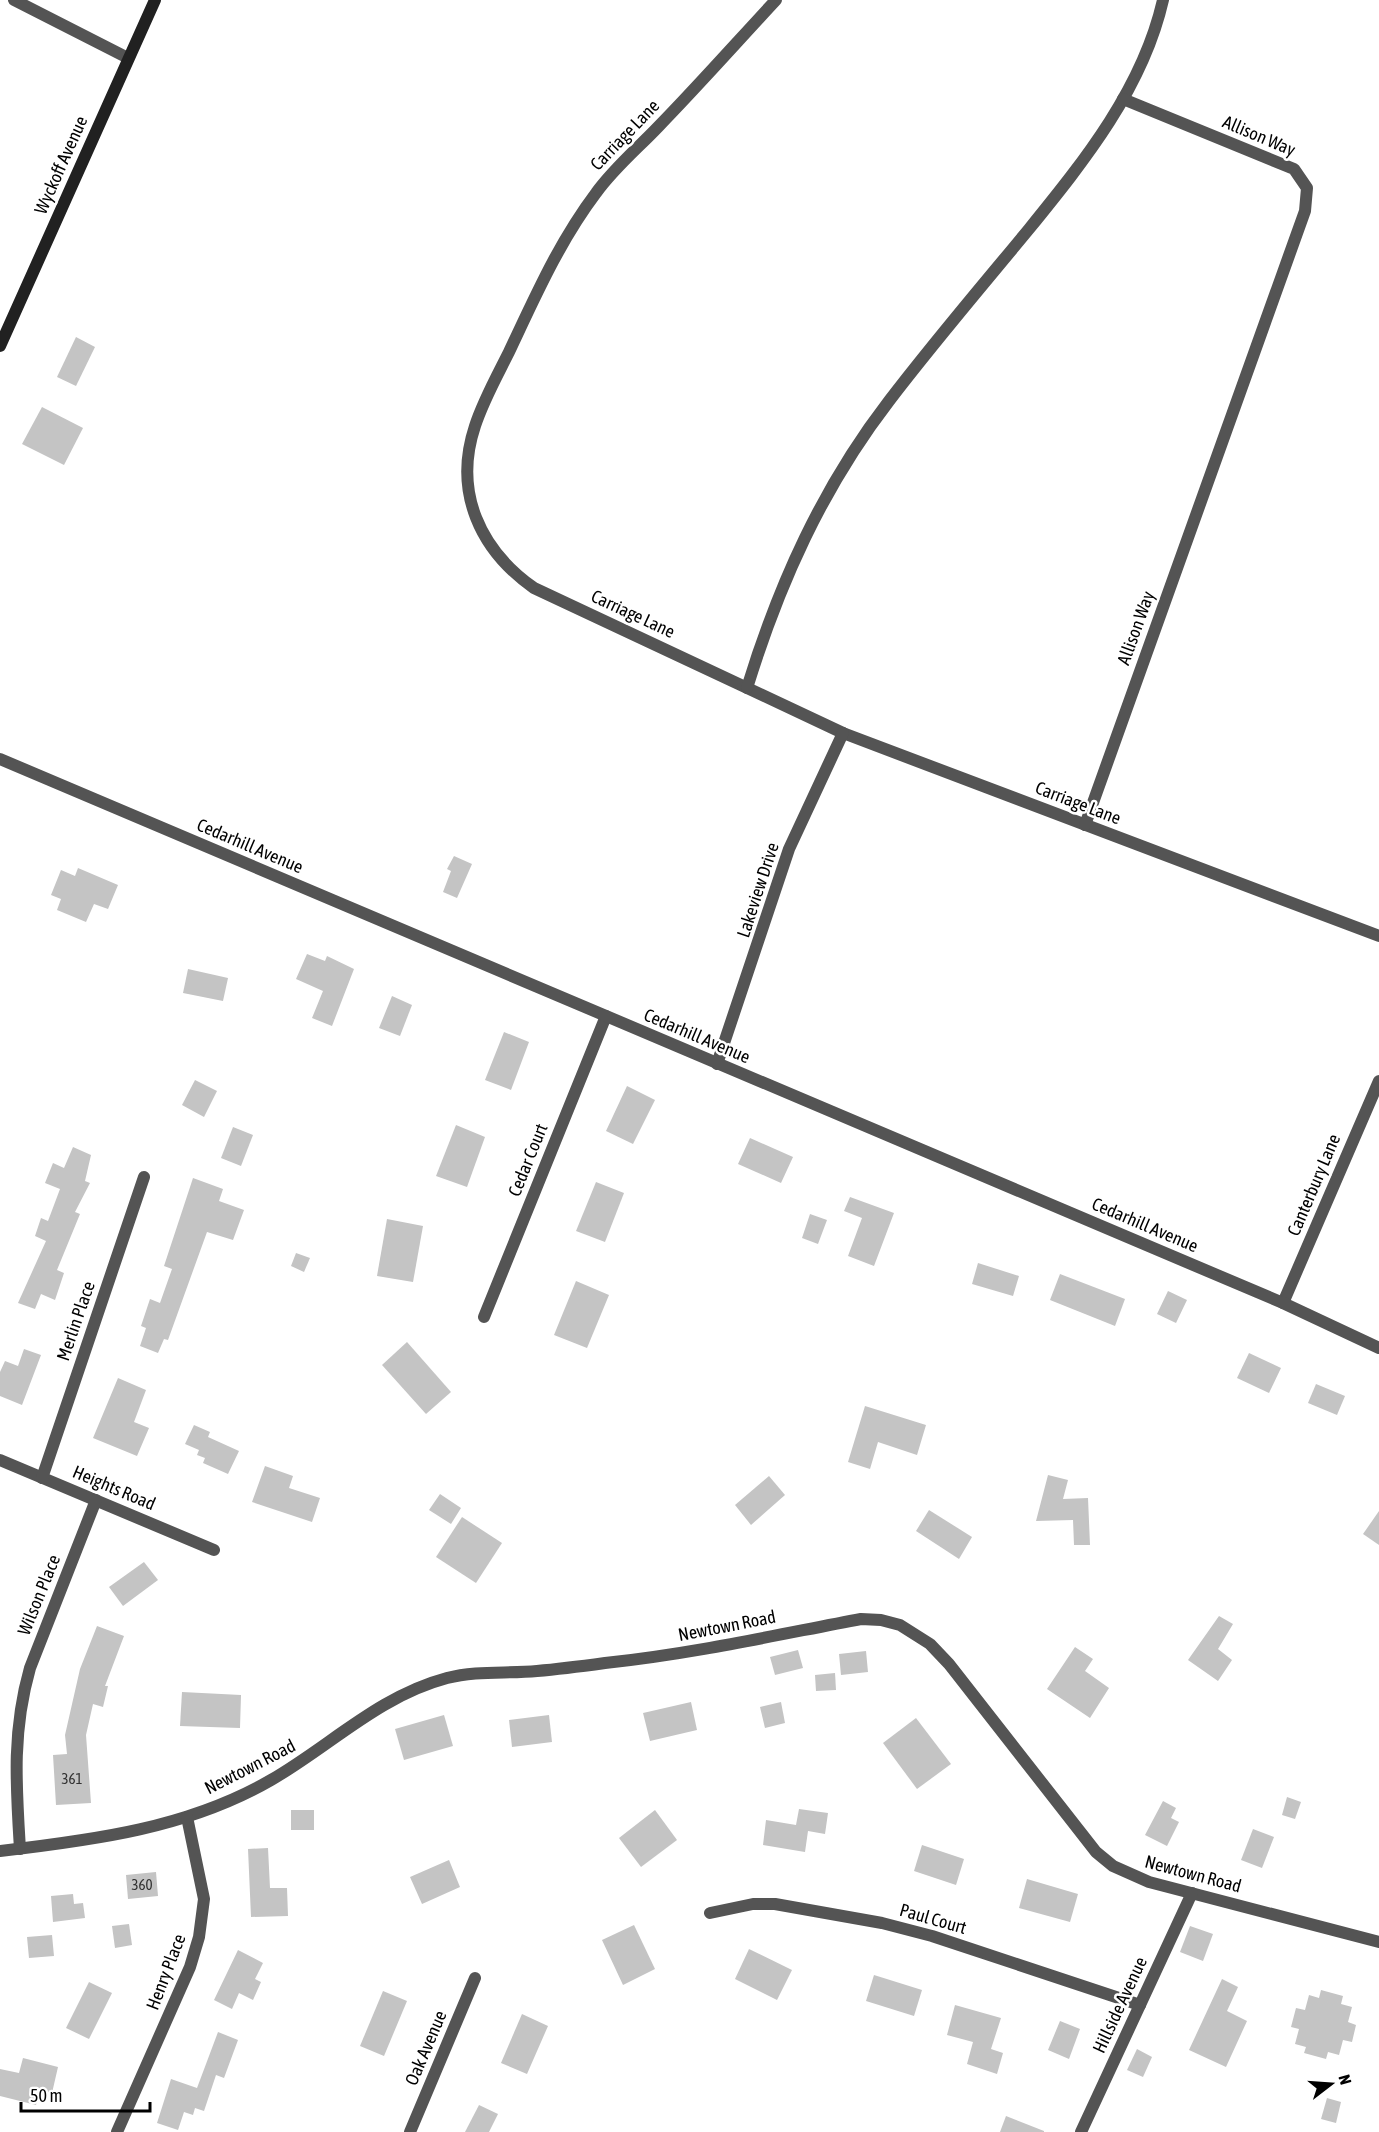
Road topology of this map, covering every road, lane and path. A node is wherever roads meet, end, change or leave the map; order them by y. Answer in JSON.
{"nodes":[{"id":1,"x":14,"y":0,"type":"edge"},
{"id":2,"x":155,"y":0,"type":"edge"},
{"id":3,"x":776,"y":0,"type":"edge"},
{"id":4,"x":1163,"y":0,"type":"edge"},
{"id":5,"x":128,"y":58,"type":"junction"},
{"id":6,"x":1123,"y":99,"type":"junction"},
{"id":7,"x":0,"y":346,"type":"edge"},
{"id":8,"x":747,"y":688,"type":"junction"},
{"id":9,"x":843,"y":732,"type":"junction"},
{"id":10,"x":0,"y":759,"type":"edge"},
{"id":11,"x":1085,"y":825,"type":"junction"},
{"id":12,"x":1379,"y":936,"type":"edge"},
{"id":13,"x":606,"y":1016,"type":"junction"},
{"id":14,"x":717,"y":1064,"type":"junction"},
{"id":15,"x":1379,"y":1081,"type":"edge"},
{"id":16,"x":144,"y":1177,"type":"dead end"},
{"id":17,"x":1283,"y":1303,"type":"junction"},
{"id":18,"x":484,"y":1317,"type":"dead end"},
{"id":19,"x":1379,"y":1348,"type":"edge"},
{"id":20,"x":0,"y":1460,"type":"edge"},
{"id":21,"x":42,"y":1478,"type":"junction"},
{"id":22,"x":96,"y":1500,"type":"junction"},
{"id":23,"x":214,"y":1550,"type":"dead end"},
{"id":24,"x":187,"y":1817,"type":"junction"},
{"id":25,"x":20,"y":1849,"type":"junction"},
{"id":26,"x":0,"y":1851,"type":"edge"},
{"id":27,"x":1192,"y":1893,"type":"junction"},
{"id":28,"x":710,"y":1913,"type":"dead end"},
{"id":29,"x":1379,"y":1942,"type":"edge"},
{"id":30,"x":475,"y":1978,"type":"dead end"},
{"id":31,"x":1140,"y":2005,"type":"junction"},
{"id":32,"x":117,"y":2132,"type":"edge"},
{"id":33,"x":410,"y":2132,"type":"edge"},
{"id":34,"x":1080,"y":2132,"type":"edge"}],
"edges":[{"from":1,"to":5,"type":"street"},
{"from":2,"to":5,"type":"main road","name":"Wyckoff Avenue"},
{"from":3,"to":8,"type":"street","name":"Carriage Lane"},
{"from":4,"to":6,"type":"street"},
{"from":5,"to":7,"type":"main road","name":"Wyckoff Avenue"},
{"from":6,"to":8,"type":"street"},
{"from":6,"to":11,"type":"street","name":"Allison Way"},
{"from":8,"to":9,"type":"street","name":"Carriage Lane"},
{"from":9,"to":11,"type":"street","name":"Carriage Lane"},
{"from":9,"to":14,"type":"street","name":"Lakeview Drive"},
{"from":10,"to":13,"type":"street","name":"Cedarhill Avenue"},
{"from":11,"to":12,"type":"street","name":"Carriage Lane"},
{"from":13,"to":14,"type":"street","name":"Cedarhill Avenue"},
{"from":13,"to":18,"type":"street","name":"Cedar Court"},
{"from":14,"to":17,"type":"street","name":"Cedarhill Avenue"},
{"from":15,"to":17,"type":"street","name":"Canterbury Lane"},
{"from":16,"to":21,"type":"street","name":"Merlin Place"},
{"from":17,"to":19,"type":"street","name":"Cedarhill Avenue"},
{"from":20,"to":21,"type":"street","name":"Heights Road"},
{"from":21,"to":22,"type":"street","name":"Heights Road"},
{"from":22,"to":23,"type":"street","name":"Heights Road"},
{"from":22,"to":25,"type":"street","name":"Wilson Place"},
{"from":24,"to":25,"type":"street","name":"Newtown Road"},
{"from":24,"to":27,"type":"street","name":"Newtown Road"},
{"from":24,"to":32,"type":"street","name":"Henry Place"},
{"from":25,"to":26,"type":"street","name":"Newtown Road"},
{"from":27,"to":29,"type":"street","name":"Newtown Road"},
{"from":27,"to":31,"type":"street","name":"Hillside Avenue"},
{"from":28,"to":31,"type":"street","name":"Paul Court"},
{"from":30,"to":33,"type":"street","name":"Oak Avenue"},
{"from":31,"to":34,"type":"street","name":"Hillside Avenue"}]}
